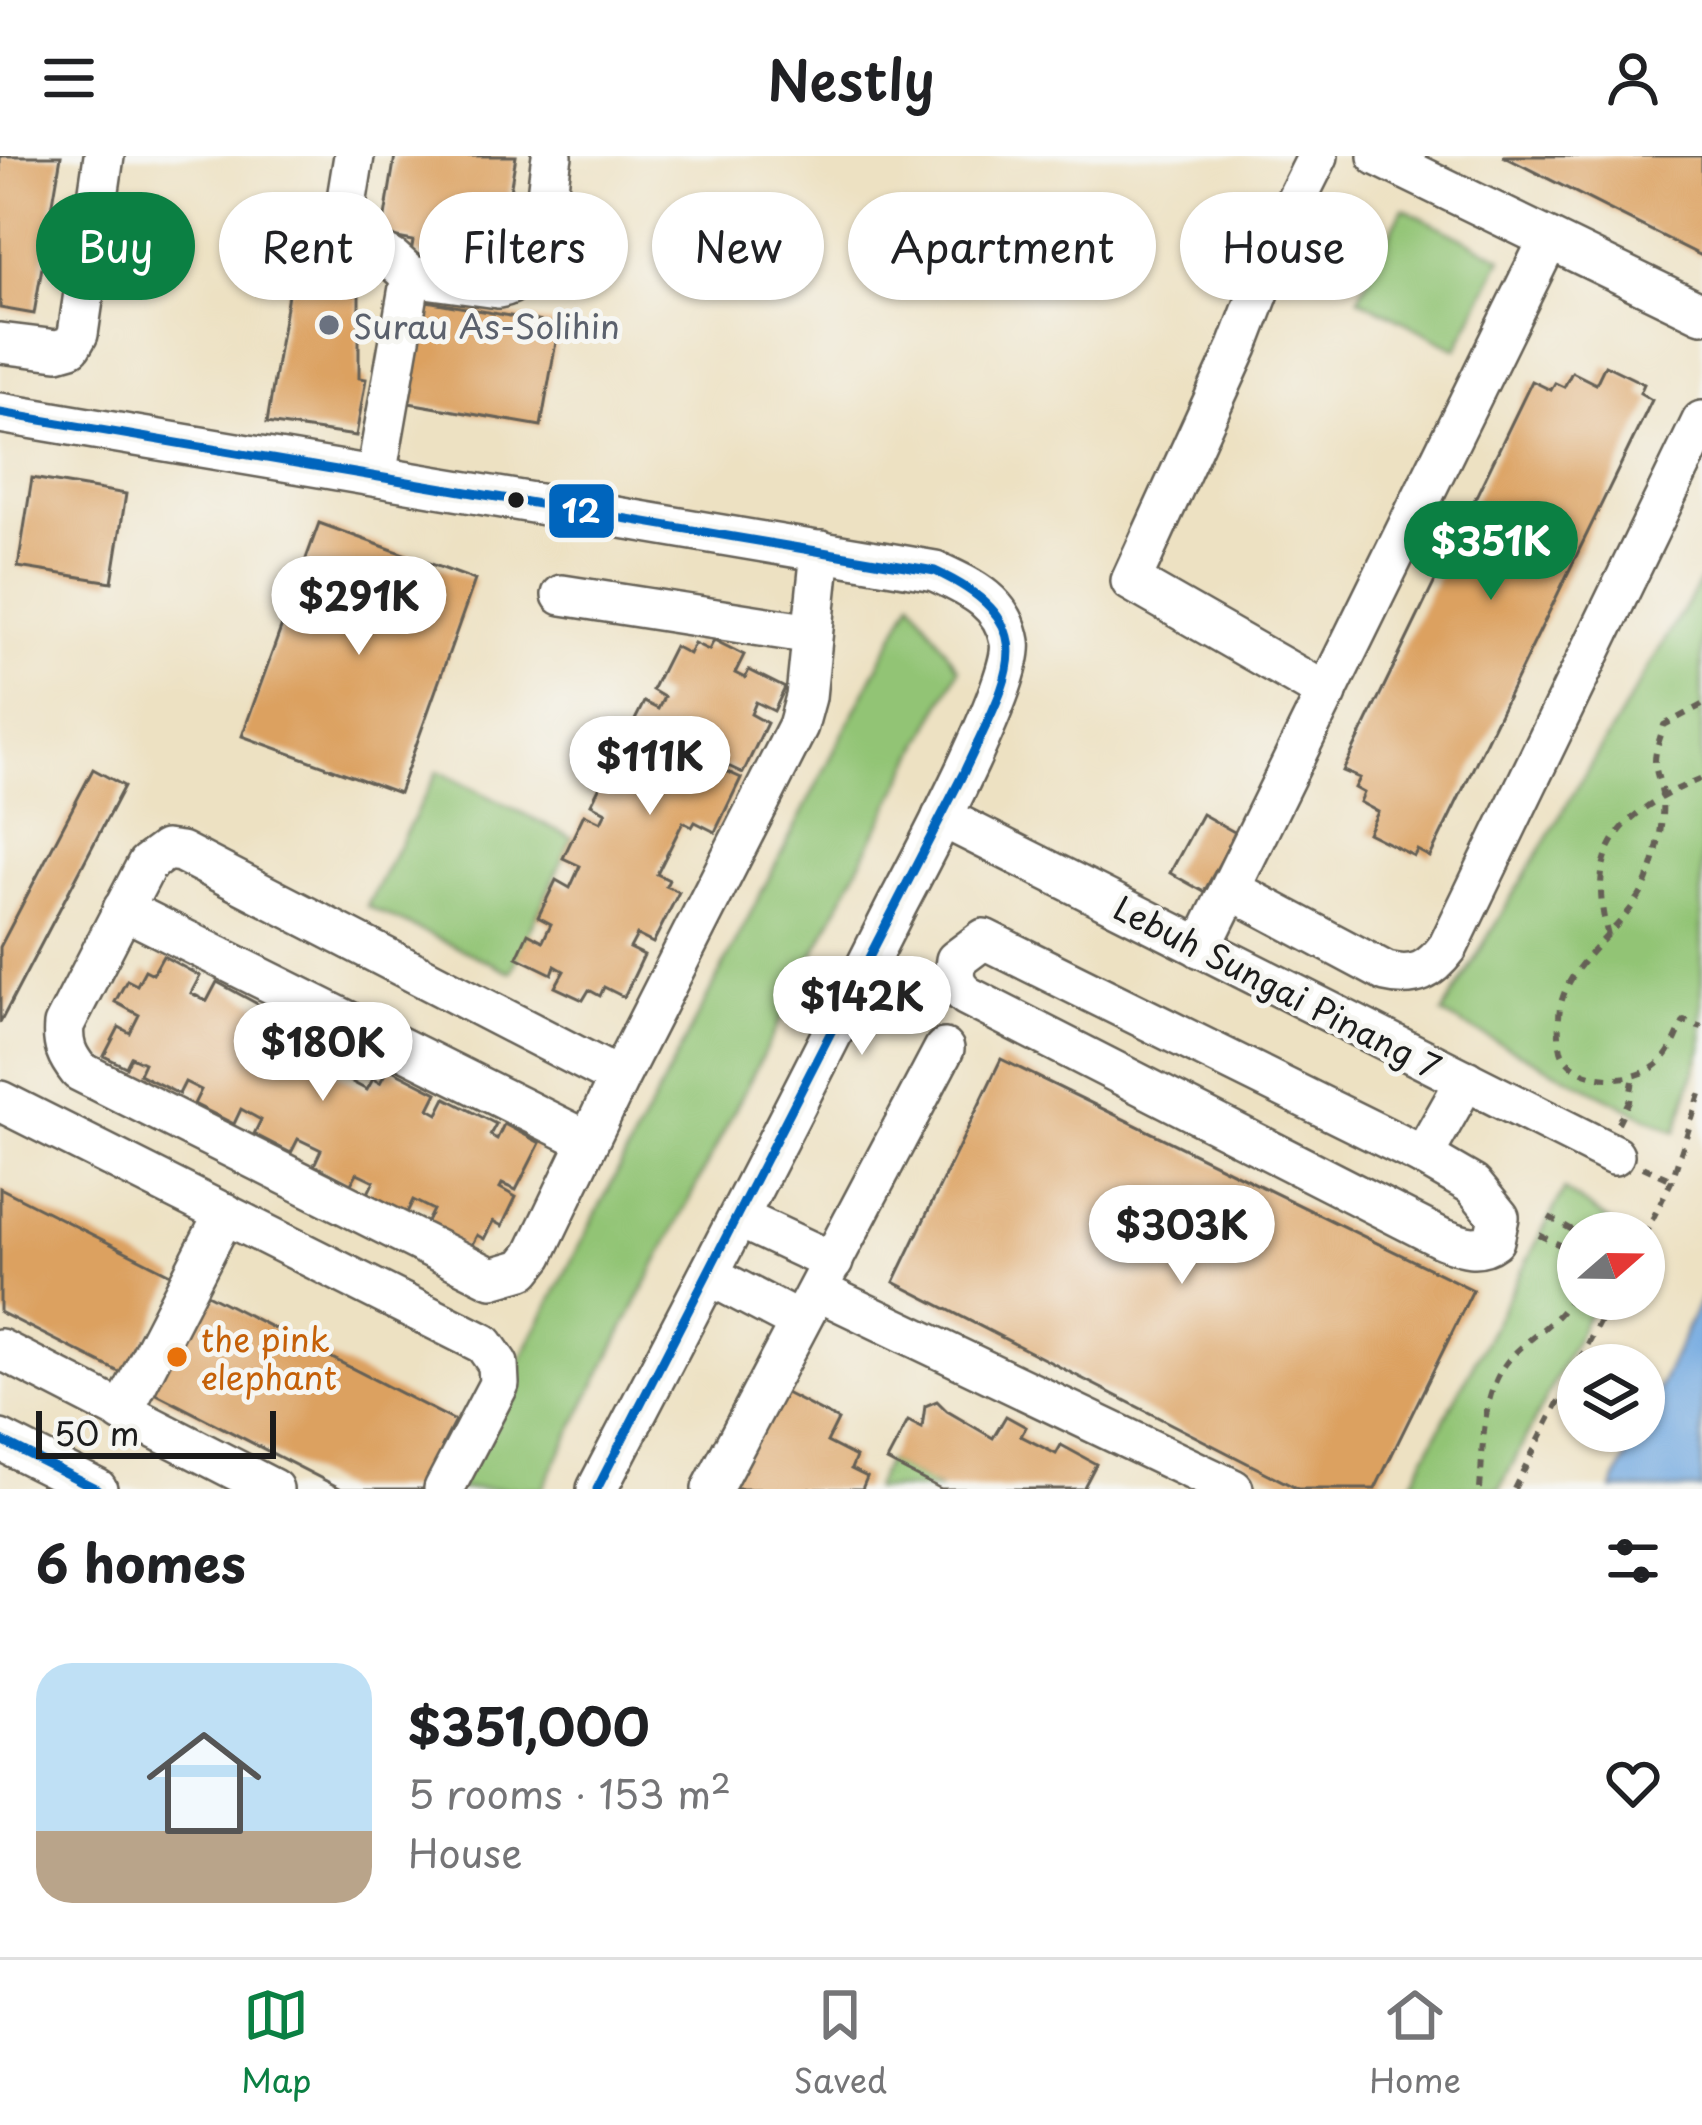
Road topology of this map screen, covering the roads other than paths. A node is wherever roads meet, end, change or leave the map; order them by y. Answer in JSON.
{"nodes":[{"id":1,"x":104,"y":156,"type":"edge"},
{"id":2,"x":354,"y":156,"type":"edge"},
{"id":3,"x":552,"y":156,"type":"edge"},
{"id":4,"x":1318,"y":156,"type":"edge"},
{"id":5,"x":1378,"y":156,"type":"edge"},
{"id":6,"x":1549,"y":239,"type":"junction"},
{"id":7,"x":411,"y":276,"type":"junction"},
{"id":8,"x":1702,"y":313,"type":"edge"},
{"id":9,"x":0,"y":343,"type":"edge"},
{"id":10,"x":0,"y":412,"type":"edge"},
{"id":11,"x":1702,"y":421,"type":"edge"},
{"id":12,"x":376,"y":476,"type":"junction"},
{"id":13,"x":821,"y":551,"type":"junction"},
{"id":14,"x":562,"y":595,"type":"dead end"},
{"id":15,"x":812,"y":634,"type":"junction"},
{"id":16,"x":1327,"y":693,"type":"junction"},
{"id":17,"x":942,"y":817,"type":"junction"},
{"id":18,"x":1232,"y":890,"type":"junction"},
{"id":19,"x":123,"y":909,"type":"junction"},
{"id":20,"x":1201,"y":948,"type":"junction"},
{"id":21,"x":944,"y":1049,"type":"dead end"},
{"id":22,"x":619,"y":1078,"type":"junction"},
{"id":23,"x":1466,"y":1080,"type":"junction"},
{"id":24,"x":0,"y":1101,"type":"edge"},
{"id":25,"x":587,"y":1141,"type":"junction"},
{"id":26,"x":1610,"y":1153,"type":"road end"},
{"id":27,"x":1423,"y":1156,"type":"junction"},
{"id":28,"x":225,"y":1213,"type":"junction"},
{"id":29,"x":739,"y":1218,"type":"junction"},
{"id":30,"x":709,"y":1275,"type":"junction"},
{"id":31,"x":817,"y":1292,"type":"junction"},
{"id":32,"x":0,"y":1349,"type":"edge"},
{"id":33,"x":122,"y":1413,"type":"junction"},
{"id":34,"x":0,"y":1440,"type":"edge"},
{"id":35,"x":97,"y":1489,"type":"edge"},
{"id":36,"x":273,"y":1489,"type":"edge"},
{"id":37,"x":444,"y":1489,"type":"edge"},
{"id":38,"x":597,"y":1489,"type":"edge"},
{"id":39,"x":712,"y":1489,"type":"edge"},
{"id":40,"x":1233,"y":1489,"type":"edge"}],
"edges":[{"from":1,"to":9,"type":"street"},
{"from":2,"to":7,"type":"street"},
{"from":3,"to":7,"type":"street"},
{"from":4,"to":16,"type":"street"},
{"from":5,"to":6,"type":"street"},
{"from":6,"to":8,"type":"street"},
{"from":6,"to":16,"type":"street"},
{"from":7,"to":12,"type":"street"},
{"from":10,"to":12,"type":"street"},
{"from":11,"to":18,"type":"street"},
{"from":12,"to":13,"type":"street"},
{"from":13,"to":15,"type":"street"},
{"from":13,"to":17,"type":"street"},
{"from":14,"to":15,"type":"street"},
{"from":15,"to":22,"type":"street"},
{"from":16,"to":18,"type":"street"},
{"from":17,"to":20,"type":"street","name":"Lebuh Sungai Pinang 7"},
{"from":17,"to":29,"type":"street"},
{"from":18,"to":20,"type":"street"},
{"from":19,"to":22,"type":"street"},
{"from":19,"to":25,"type":"street"},
{"from":19,"to":25,"type":"street"},
{"from":20,"to":23,"type":"street","name":"Lebuh Sungai Pinang 7"},
{"from":21,"to":31,"type":"street"},
{"from":22,"to":25,"type":"street"},
{"from":23,"to":26,"type":"street","name":"Lebuh Sungai Pinang 7"},
{"from":23,"to":27,"type":"street"},
{"from":24,"to":28,"type":"street"},
{"from":27,"to":27,"type":"street"},
{"from":28,"to":33,"type":"street"},
{"from":28,"to":37,"type":"street"},
{"from":29,"to":30,"type":"street"},
{"from":29,"to":31,"type":"street"},
{"from":30,"to":31,"type":"street"},
{"from":30,"to":38,"type":"street"},
{"from":31,"to":39,"type":"street"},
{"from":31,"to":40,"type":"street"},
{"from":32,"to":33,"type":"street"},
{"from":33,"to":36,"type":"street"},
{"from":34,"to":35,"type":"street"}]}
